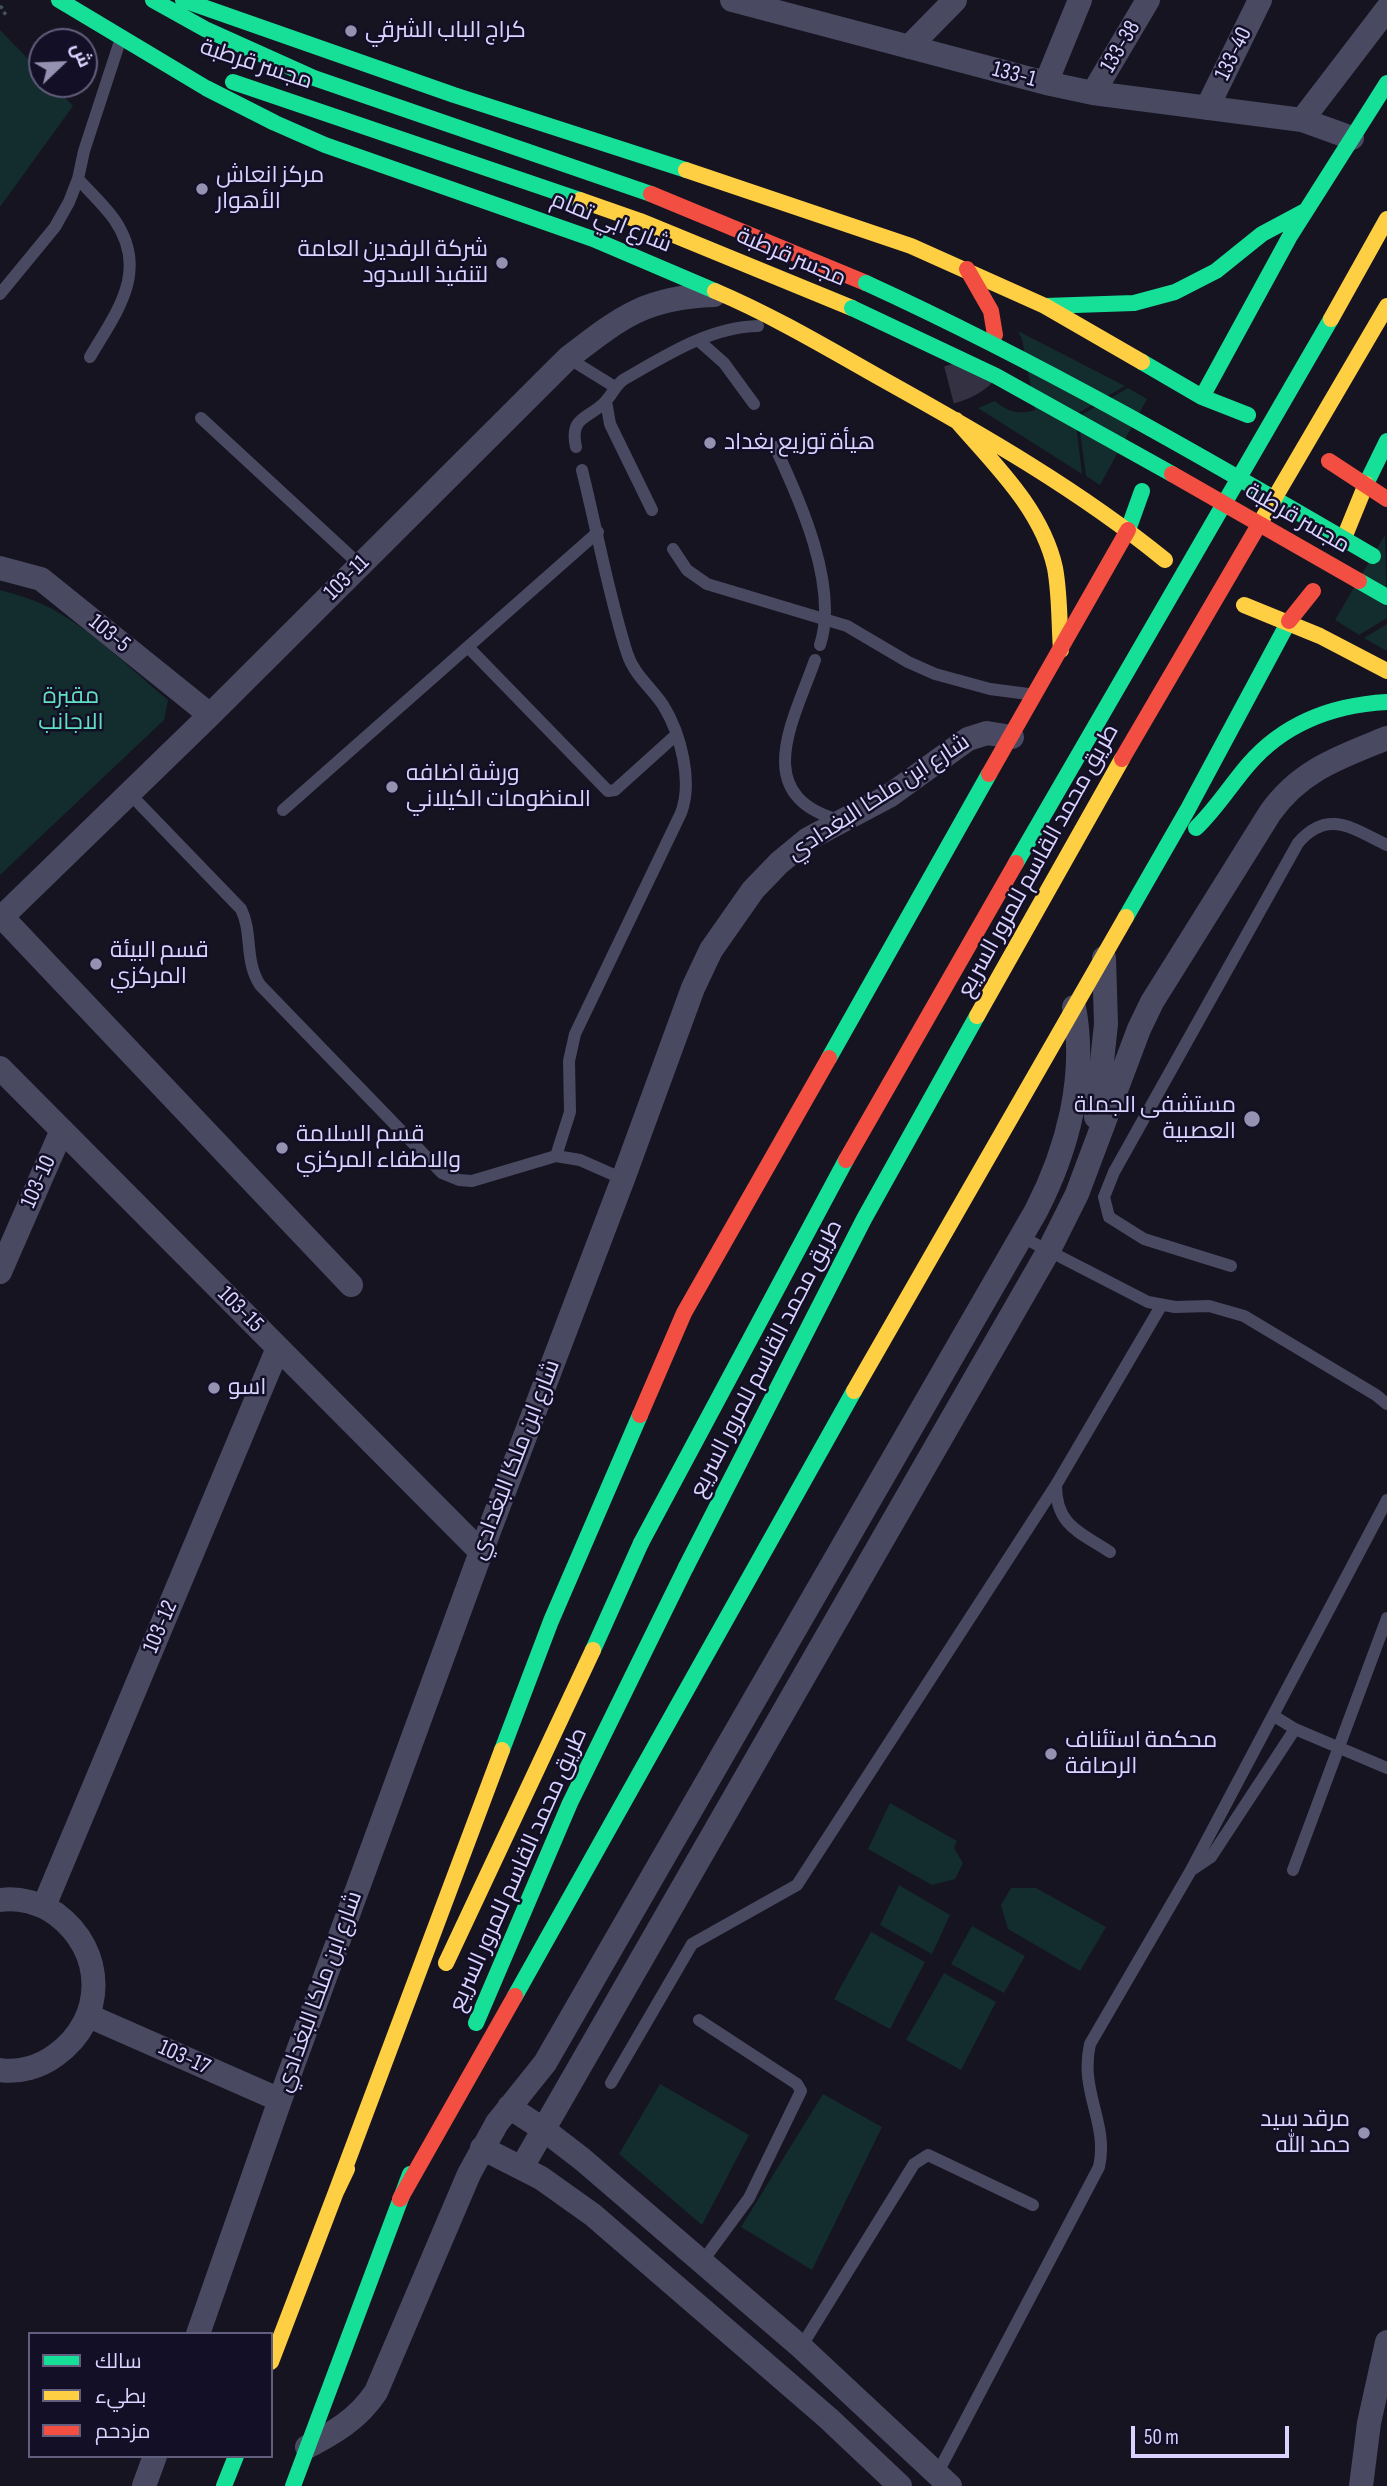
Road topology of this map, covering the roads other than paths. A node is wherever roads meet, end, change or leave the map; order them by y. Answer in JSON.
{"nodes":[{"id":1,"x":59,"y":0,"type":"edge"},
{"id":2,"x":153,"y":0,"type":"edge"},
{"id":3,"x":183,"y":0,"type":"edge"},
{"id":4,"x":955,"y":0,"type":"edge"},
{"id":5,"x":1080,"y":0,"type":"edge"},
{"id":6,"x":1148,"y":0,"type":"edge"},
{"id":7,"x":1260,"y":0,"type":"edge"},
{"id":8,"x":743,"y":2,"type":"edge"},
{"id":9,"x":1387,"y":9,"type":"edge"},
{"id":10,"x":121,"y":38,"type":"junction"},
{"id":11,"x":139,"y":47,"type":"junction"},
{"id":12,"x":909,"y":47,"type":"junction"},
{"id":13,"x":1046,"y":83,"type":"junction"},
{"id":14,"x":1387,"y":83,"type":"edge"},
{"id":15,"x":1093,"y":93,"type":"junction"},
{"id":16,"x":1207,"y":108,"type":"junction"},
{"id":17,"x":1302,"y":120,"type":"junction"},
{"id":18,"x":1352,"y":138,"type":"junction"},
{"id":19,"x":78,"y":179,"type":"junction"},
{"id":20,"x":1307,"y":210,"type":"junction"},
{"id":21,"x":1387,"y":219,"type":"edge"},
{"id":22,"x":967,"y":269,"type":"junction"},
{"id":23,"x":0,"y":294,"type":"edge"},
{"id":24,"x":725,"y":295,"type":"junction"},
{"id":25,"x":1045,"y":306,"type":"junction"},
{"id":26,"x":1387,"y":306,"type":"edge"},
{"id":27,"x":790,"y":327,"type":"junction"},
{"id":28,"x":995,"y":335,"type":"dead end"},
{"id":29,"x":698,"y":340,"type":"junction"},
{"id":30,"x":90,"y":357,"type":"dead end"},
{"id":31,"x":568,"y":358,"type":"junction"},
{"id":32,"x":892,"y":383,"type":"junction"},
{"id":33,"x":919,"y":384,"type":"dead end"},
{"id":34,"x":615,"y":387,"type":"junction"},
{"id":35,"x":606,"y":401,"type":"junction"},
{"id":36,"x":1198,"y":402,"type":"junction"},
{"id":37,"x":754,"y":404,"type":"dead end"},
{"id":38,"x":1248,"y":415,"type":"dead end"},
{"id":39,"x":201,"y":418,"type":"dead end"},
{"id":40,"x":956,"y":420,"type":"junction"},
{"id":41,"x":1387,"y":441,"type":"edge"},
{"id":42,"x":576,"y":447,"type":"dead end"},
{"id":43,"x":775,"y":447,"type":"dead end"},
{"id":44,"x":1329,"y":461,"type":"dead end"},
{"id":45,"x":582,"y":470,"type":"dead end"},
{"id":46,"x":1366,"y":484,"type":"junction"},
{"id":47,"x":1142,"y":491,"type":"dead end"},
{"id":48,"x":1387,"y":499,"type":"edge"},
{"id":49,"x":652,"y":510,"type":"dead end"},
{"id":50,"x":1128,"y":530,"type":"junction"},
{"id":51,"x":598,"y":532,"type":"junction"},
{"id":52,"x":1346,"y":533,"type":"dead end"},
{"id":53,"x":673,"y":550,"type":"dead end"},
{"id":54,"x":1165,"y":560,"type":"dead end"},
{"id":55,"x":1387,"y":564,"type":"edge"},
{"id":56,"x":360,"y":565,"type":"junction"},
{"id":57,"x":0,"y":568,"type":"edge"},
{"id":58,"x":1313,"y":591,"type":"dead end"},
{"id":59,"x":1387,"y":597,"type":"edge"},
{"id":60,"x":1244,"y":604,"type":"dead end"},
{"id":61,"x":826,"y":619,"type":"junction"},
{"id":62,"x":1289,"y":621,"type":"junction"},
{"id":63,"x":820,"y":645,"type":"dead end"},
{"id":64,"x":468,"y":647,"type":"junction"},
{"id":65,"x":1061,"y":650,"type":"junction"},
{"id":66,"x":815,"y":660,"type":"dead end"},
{"id":67,"x":1387,"y":671,"type":"edge"},
{"id":68,"x":1035,"y":694,"type":"junction"},
{"id":69,"x":1387,"y":702,"type":"edge"},
{"id":70,"x":210,"y":715,"type":"junction"},
{"id":71,"x":676,"y":736,"type":"junction"},
{"id":72,"x":1012,"y":737,"type":"junction"},
{"id":73,"x":1387,"y":738,"type":"edge"},
{"id":74,"x":129,"y":793,"type":"junction"},
{"id":75,"x":283,"y":810,"type":"dead end"},
{"id":76,"x":842,"y":821,"type":"junction"},
{"id":77,"x":1387,"y":845,"type":"edge"},
{"id":78,"x":1165,"y":849,"type":"junction"},
{"id":79,"x":1,"y":918,"type":"edge"},
{"id":80,"x":1104,"y":955,"type":"junction"},
{"id":81,"x":1074,"y":1007,"type":"junction"},
{"id":82,"x":0,"y":1068,"type":"edge"},
{"id":83,"x":62,"y":1130,"type":"junction"},
{"id":84,"x":556,"y":1156,"type":"junction"},
{"id":85,"x":1090,"y":1163,"type":"junction"},
{"id":86,"x":623,"y":1179,"type":"junction"},
{"id":87,"x":1020,"y":1236,"type":"junction"},
{"id":88,"x":1049,"y":1250,"type":"junction"},
{"id":89,"x":1231,"y":1266,"type":"dead end"},
{"id":90,"x":0,"y":1272,"type":"edge"},
{"id":91,"x":351,"y":1285,"type":"dead end"},
{"id":92,"x":1161,"y":1306,"type":"junction"},
{"id":93,"x":278,"y":1348,"type":"junction"},
{"id":94,"x":1387,"y":1404,"type":"edge"},
{"id":95,"x":1056,"y":1485,"type":"junction"},
{"id":96,"x":1387,"y":1500,"type":"edge"},
{"id":97,"x":481,"y":1552,"type":"junction"},
{"id":98,"x":1110,"y":1552,"type":"dead end"},
{"id":99,"x":1387,"y":1618,"type":"edge"},
{"id":100,"x":1274,"y":1716,"type":"junction"},
{"id":101,"x":1295,"y":1729,"type":"junction"},
{"id":102,"x":1338,"y":1749,"type":"junction"},
{"id":103,"x":1387,"y":1768,"type":"edge"},
{"id":104,"x":1293,"y":1870,"type":"dead end"},
{"id":105,"x":1190,"y":1872,"type":"junction"},
{"id":106,"x":0,"y":1900,"type":"edge"},
{"id":107,"x":44,"y":1906,"type":"junction"},
{"id":108,"x":439,"y":1978,"type":"dead end"},
{"id":109,"x":89,"y":2016,"type":"junction"},
{"id":110,"x":699,"y":2020,"type":"dead end"},
{"id":111,"x":414,"y":2029,"type":"dead end"},
{"id":112,"x":471,"y":2033,"type":"dead end"},
{"id":113,"x":0,"y":2070,"type":"edge"},
{"id":114,"x":455,"y":2071,"type":"dead end"},
{"id":115,"x":611,"y":2083,"type":"dead end"},
{"id":116,"x":280,"y":2100,"type":"junction"},
{"id":117,"x":509,"y":2107,"type":"junction"},
{"id":118,"x":543,"y":2129,"type":"junction"},
{"id":119,"x":482,"y":2148,"type":"junction"},
{"id":120,"x":582,"y":2159,"type":"junction"},
{"id":121,"x":522,"y":2166,"type":"junction"},
{"id":122,"x":561,"y":2191,"type":"junction"},
{"id":123,"x":336,"y":2192,"type":"junction"},
{"id":124,"x":400,"y":2199,"type":"junction"},
{"id":125,"x":1033,"y":2205,"type":"dead end"},
{"id":126,"x":702,"y":2262,"type":"junction"},
{"id":127,"x":199,"y":2332,"type":"edge"},
{"id":128,"x":1387,"y":2342,"type":"edge"},
{"id":129,"x":801,"y":2347,"type":"junction"},
{"id":130,"x":273,"y":2357,"type":"edge"},
{"id":131,"x":307,"y":2447,"type":"junction"},
{"id":132,"x":914,"y":2453,"type":"junction"},
{"id":133,"x":154,"y":2458,"type":"edge"},
{"id":134,"x":235,"y":2458,"type":"edge"},
{"id":135,"x":944,"y":2480,"type":"edge"},
{"id":136,"x":895,"y":2482,"type":"edge"},
{"id":137,"x":144,"y":2486,"type":"edge"},
{"id":138,"x":224,"y":2486,"type":"edge"},
{"id":139,"x":293,"y":2486,"type":"edge"},
{"id":140,"x":1361,"y":2486,"type":"edge"}],
"edges":[{"from":1,"to":10,"type":"main road","name":"شارع ابي تمام"},
{"from":2,"to":55,"type":"main road","name":"مجسر قرطبة","bridge":true},
{"from":3,"to":22,"type":"main road"},
{"from":4,"to":12,"type":"street"},
{"from":5,"to":13,"type":"street"},
{"from":6,"to":15,"type":"street","name":"133-38"},
{"from":7,"to":16,"type":"street","name":"133-40"},
{"from":8,"to":12,"type":"street","name":"133-1"},
{"from":9,"to":17,"type":"street"},
{"from":10,"to":11,"type":"main road","name":"شارع ابي تمام"},
{"from":10,"to":19,"type":"lane"},
{"from":11,"to":24,"type":"main road","name":"شارع ابي تمام"},
{"from":11,"to":59,"type":"main road","name":"مجسر قرطبة","bridge":true},
{"from":12,"to":13,"type":"street","name":"133-1"},
{"from":13,"to":15,"type":"street","name":"133-1"},
{"from":14,"to":18,"type":"main road"},
{"from":15,"to":16,"type":"street","name":"133-1"},
{"from":16,"to":17,"type":"street","name":"133-1"},
{"from":17,"to":18,"type":"street","name":"133-1"},
{"from":18,"to":20,"type":"main road"},
{"from":19,"to":23,"type":"lane"},
{"from":19,"to":30,"type":"lane"},
{"from":20,"to":25,"type":"main road"},
{"from":20,"to":36,"type":"main road"},
{"from":21,"to":108,"type":"main road","name":"طريق محمد القاسم للمرور السريع","bridge":true},
{"from":22,"to":25,"type":"main road"},
{"from":22,"to":28,"type":"main road"},
{"from":24,"to":27,"type":"main road","name":"شارع ابي تمام"},
{"from":24,"to":31,"type":"street","name":"103-11"},
{"from":25,"to":36,"type":"main road"},
{"from":26,"to":112,"type":"main road","name":"طريق محمد القاسم للمرور السريع","bridge":true},
{"from":27,"to":29,"type":"lane"},
{"from":27,"to":32,"type":"main road","name":"شارع ابي تمام"},
{"from":29,"to":34,"type":"lane"},
{"from":29,"to":37,"type":"lane"},
{"from":31,"to":34,"type":"lane"},
{"from":31,"to":56,"type":"street","name":"103-11"},
{"from":32,"to":33,"type":"main road"},
{"from":32,"to":40,"type":"main road","name":"شارع ابي تمام"},
{"from":34,"to":35,"type":"lane"},
{"from":35,"to":42,"type":"lane"},
{"from":35,"to":49,"type":"lane"},
{"from":36,"to":38,"type":"main road"},
{"from":39,"to":56,"type":"lane"},
{"from":40,"to":50,"type":"main road","name":"شارع ابي تمام"},
{"from":40,"to":65,"type":"main road"},
{"from":41,"to":46,"type":"main road"},
{"from":43,"to":61,"type":"lane"},
{"from":44,"to":46,"type":"main road"},
{"from":45,"to":51,"type":"lane"},
{"from":46,"to":48,"type":"main road"},
{"from":46,"to":52,"type":"main road"},
{"from":47,"to":50,"type":"main road"},
{"from":50,"to":54,"type":"main road","name":"شارع ابي تمام"},
{"from":50,"to":65,"type":"main road"},
{"from":51,"to":64,"type":"lane"},
{"from":51,"to":71,"type":"lane"},
{"from":53,"to":61,"type":"lane"},
{"from":56,"to":70,"type":"street","name":"103-11"},
{"from":57,"to":70,"type":"street","name":"103-5"},
{"from":58,"to":62,"type":"main road"},
{"from":60,"to":62,"type":"main road"},
{"from":61,"to":63,"type":"lane"},
{"from":61,"to":68,"type":"lane"},
{"from":62,"to":67,"type":"main road"},
{"from":62,"to":78,"type":"main road"},
{"from":64,"to":71,"type":"lane"},
{"from":64,"to":75,"type":"lane"},
{"from":65,"to":68,"type":"main road"},
{"from":66,"to":76,"type":"lane"},
{"from":68,"to":72,"type":"main road"},
{"from":69,"to":78,"type":"main road"},
{"from":70,"to":74,"type":"street","name":"103-11"},
{"from":71,"to":84,"type":"lane"},
{"from":72,"to":76,"type":"street","name":"شارع ابن ملكا البغدادي"},
{"from":72,"to":123,"type":"main road"},
{"from":73,"to":85,"type":"street"},
{"from":74,"to":79,"type":"street","name":"103-11"},
{"from":74,"to":84,"type":"lane"},
{"from":76,"to":86,"type":"street","name":"شارع ابن ملكا البغدادي"},
{"from":77,"to":89,"type":"lane"},
{"from":78,"to":80,"type":"main road"},
{"from":79,"to":91,"type":"street"},
{"from":80,"to":81,"type":"main road"},
{"from":80,"to":85,"type":"street"},
{"from":81,"to":87,"type":"street"},
{"from":81,"to":124,"type":"main road"},
{"from":82,"to":83,"type":"street","name":"103-15"},
{"from":83,"to":90,"type":"street","name":"103-10"},
{"from":83,"to":93,"type":"street","name":"103-15"},
{"from":84,"to":86,"type":"lane"},
{"from":85,"to":88,"type":"street"},
{"from":86,"to":97,"type":"street","name":"شارع ابن ملكا البغدادي"},
{"from":87,"to":88,"type":"lane"},
{"from":87,"to":117,"type":"street"},
{"from":88,"to":92,"type":"lane"},
{"from":88,"to":118,"type":"street"},
{"from":92,"to":94,"type":"lane"},
{"from":92,"to":95,"type":"lane"},
{"from":93,"to":97,"type":"street","name":"103-15"},
{"from":93,"to":107,"type":"street","name":"103-12"},
{"from":95,"to":98,"type":"lane"},
{"from":95,"to":115,"type":"lane"},
{"from":96,"to":100,"type":"lane"},
{"from":97,"to":116,"type":"street","name":"شارع ابن ملكا البغدادي"},
{"from":99,"to":102,"type":"lane"},
{"from":100,"to":101,"type":"lane"},
{"from":100,"to":105,"type":"lane"},
{"from":101,"to":102,"type":"lane"},
{"from":101,"to":105,"type":"lane"},
{"from":102,"to":103,"type":"lane"},
{"from":102,"to":104,"type":"lane"},
{"from":105,"to":135,"type":"lane"},
{"from":106,"to":107,"type":"street"},
{"from":107,"to":109,"type":"street"},
{"from":109,"to":113,"type":"street"},
{"from":109,"to":116,"type":"street","name":"103-17"},
{"from":110,"to":126,"type":"lane"},
{"from":111,"to":123,"type":"main road"},
{"from":114,"to":124,"type":"main road"},
{"from":116,"to":127,"type":"street","name":"شارع ابن ملكا البغدادي"},
{"from":117,"to":118,"type":"street"},
{"from":117,"to":119,"type":"street"},
{"from":118,"to":120,"type":"street"},
{"from":118,"to":121,"type":"street"},
{"from":119,"to":121,"type":"street"},
{"from":119,"to":131,"type":"street"},
{"from":120,"to":122,"type":"street"},
{"from":120,"to":126,"type":"street"},
{"from":121,"to":122,"type":"street"},
{"from":122,"to":136,"type":"street"},
{"from":123,"to":130,"type":"main road"},
{"from":124,"to":131,"type":"main road"},
{"from":125,"to":129,"type":"lane"},
{"from":126,"to":129,"type":"street"},
{"from":128,"to":140,"type":"street"},
{"from":129,"to":132,"type":"street"},
{"from":131,"to":139,"type":"main road"},
{"from":132,"to":135,"type":"street"},
{"from":132,"to":136,"type":"street"},
{"from":133,"to":137,"type":"street"},
{"from":134,"to":138,"type":"main road"}]}
